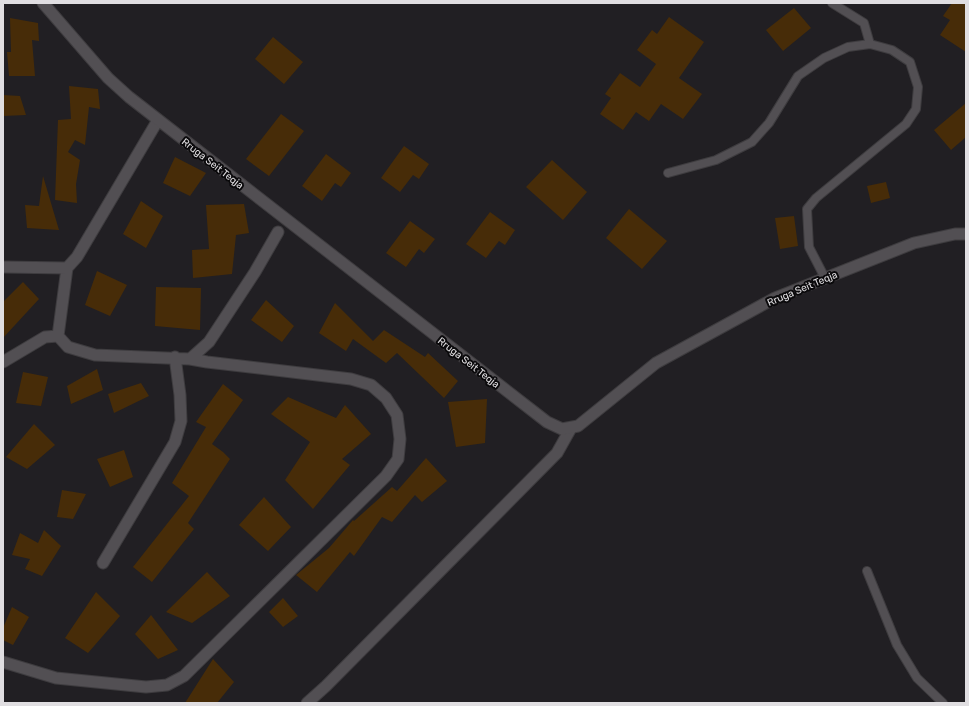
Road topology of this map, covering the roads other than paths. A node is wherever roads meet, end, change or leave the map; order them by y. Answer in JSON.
{"nodes":[{"id":1,"x":43,"y":3,"type":"edge"},
{"id":2,"x":832,"y":3,"type":"edge"},
{"id":3,"x":870,"y":44,"type":"junction"},
{"id":4,"x":158,"y":120,"type":"junction"},
{"id":5,"x":668,"y":173,"type":"dead end"},
{"id":6,"x":278,"y":232,"type":"dead end"},
{"id":7,"x":960,"y":234,"type":"edge"},
{"id":8,"x":3,"y":267,"type":"edge"},
{"id":9,"x":67,"y":268,"type":"junction"},
{"id":10,"x":825,"y":278,"type":"junction"},
{"id":11,"x":58,"y":336,"type":"junction"},
{"id":12,"x":175,"y":358,"type":"junction"},
{"id":13,"x":190,"y":359,"type":"junction"},
{"id":14,"x":3,"y":362,"type":"edge"},
{"id":15,"x":571,"y":428,"type":"junction"},
{"id":16,"x":102,"y":563,"type":"dead end"},
{"id":17,"x":867,"y":571,"type":"dead end"},
{"id":18,"x":3,"y":662,"type":"edge"},
{"id":19,"x":307,"y":703,"type":"edge"},
{"id":20,"x":943,"y":703,"type":"edge"}],
"edges":[{"from":1,"to":4,"type":"street","name":"Rruga Seit Teqja"},
{"from":2,"to":3,"type":"lane"},
{"from":3,"to":5,"type":"lane"},
{"from":3,"to":10,"type":"lane"},
{"from":4,"to":9,"type":"street"},
{"from":4,"to":15,"type":"street","name":"Rruga Seit Teqja"},
{"from":6,"to":13,"type":"street"},
{"from":7,"to":10,"type":"street","name":"Rruga Seit Teqja"},
{"from":8,"to":9,"type":"street"},
{"from":9,"to":11,"type":"street"},
{"from":10,"to":15,"type":"street","name":"Rruga Seit Teqja"},
{"from":11,"to":12,"type":"street"},
{"from":11,"to":14,"type":"street"},
{"from":12,"to":13,"type":"street"},
{"from":12,"to":16,"type":"street"},
{"from":13,"to":18,"type":"street"},
{"from":15,"to":19,"type":"street"},
{"from":17,"to":20,"type":"lane"}]}
